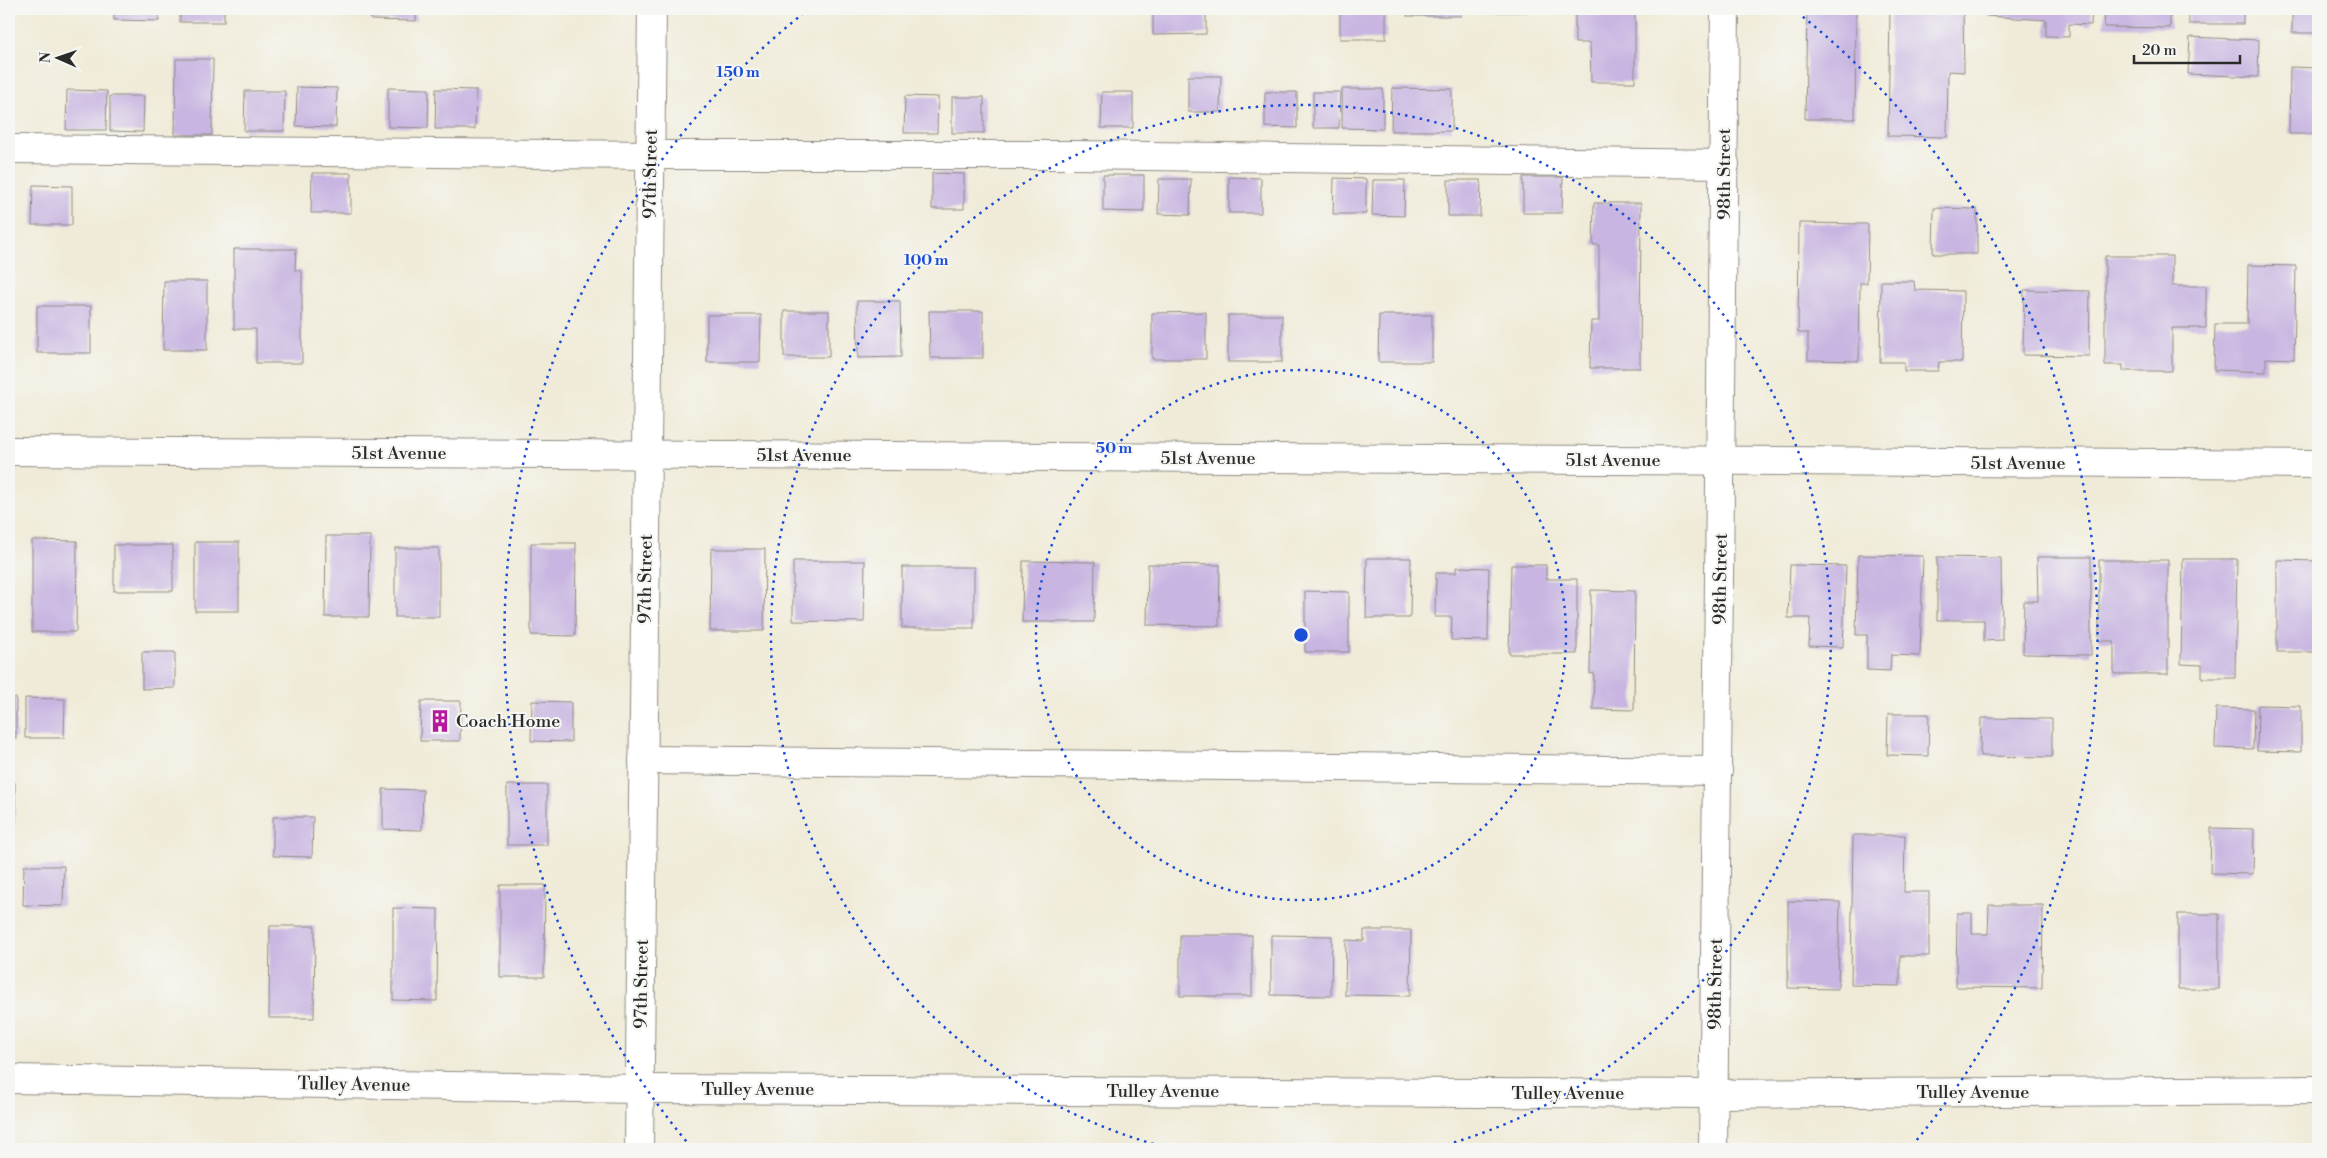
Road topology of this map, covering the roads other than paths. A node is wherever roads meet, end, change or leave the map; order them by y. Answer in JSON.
{"nodes":[{"id":1,"x":652,"y":9,"type":"edge"},
{"id":2,"x":1725,"y":9,"type":"edge"},
{"id":3,"x":9,"y":149,"type":"edge"},
{"id":4,"x":650,"y":156,"type":"junction"},
{"id":5,"x":1725,"y":164,"type":"junction"},
{"id":6,"x":9,"y":451,"type":"edge"},
{"id":7,"x":647,"y":454,"type":"junction"},
{"id":8,"x":1721,"y":461,"type":"junction"},
{"id":9,"x":2318,"y":464,"type":"edge"},
{"id":10,"x":643,"y":760,"type":"junction"},
{"id":11,"x":1718,"y":771,"type":"junction"},
{"id":12,"x":9,"y":1079,"type":"edge"},
{"id":13,"x":639,"y":1089,"type":"junction"},
{"id":14,"x":2318,"y":1090,"type":"edge"},
{"id":15,"x":1714,"y":1094,"type":"junction"},
{"id":16,"x":639,"y":1149,"type":"edge"},
{"id":17,"x":1713,"y":1149,"type":"edge"}],
"edges":[{"from":1,"to":4,"type":"street","name":"97th Street"},
{"from":2,"to":5,"type":"street","name":"98th Street"},
{"from":3,"to":4,"type":"street"},
{"from":4,"to":5,"type":"street"},
{"from":4,"to":7,"type":"street","name":"97th Street"},
{"from":5,"to":8,"type":"street","name":"98th Street"},
{"from":6,"to":7,"type":"street","name":"51st Avenue"},
{"from":7,"to":8,"type":"street","name":"51st Avenue"},
{"from":7,"to":10,"type":"street","name":"97th Street"},
{"from":8,"to":9,"type":"street","name":"51st Avenue"},
{"from":8,"to":11,"type":"street","name":"98th Street"},
{"from":10,"to":11,"type":"street"},
{"from":10,"to":13,"type":"street","name":"97th Street"},
{"from":11,"to":15,"type":"street","name":"98th Street"},
{"from":12,"to":13,"type":"street","name":"Tulley Avenue"},
{"from":13,"to":15,"type":"street","name":"Tulley Avenue"},
{"from":13,"to":16,"type":"street","name":"97th Street"},
{"from":14,"to":15,"type":"street","name":"Tulley Avenue"},
{"from":15,"to":17,"type":"street","name":"98th Street"}]}
